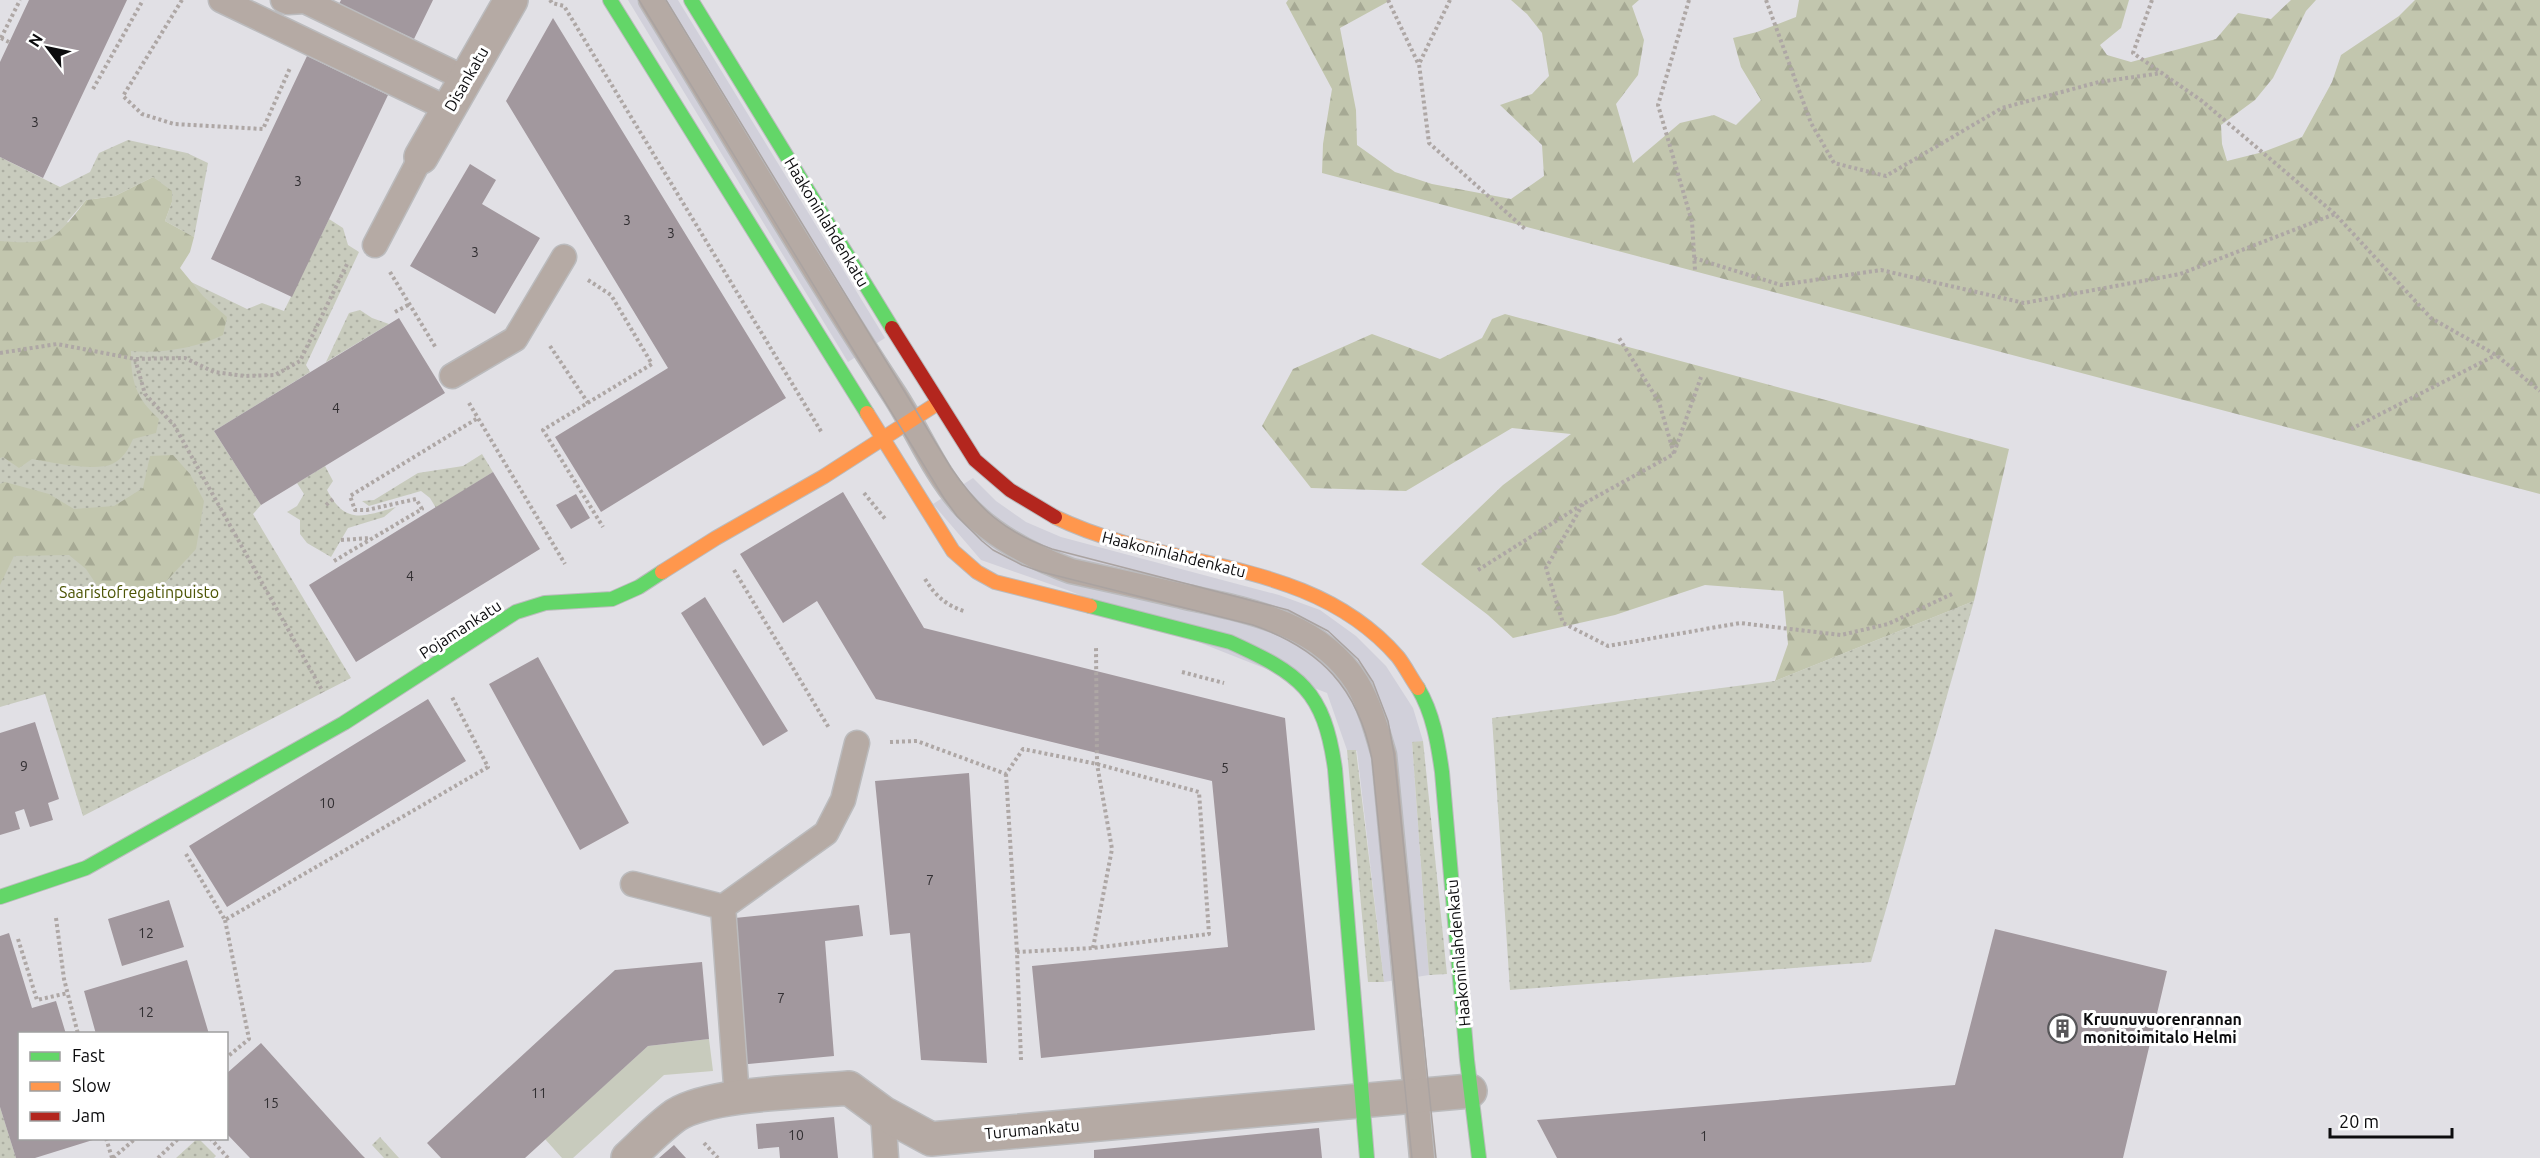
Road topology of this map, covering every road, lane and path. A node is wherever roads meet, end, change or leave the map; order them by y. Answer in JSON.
{"nodes":[{"id":1,"x":20,"y":0,"type":"edge"},
{"id":2,"x":143,"y":0,"type":"edge"},
{"id":3,"x":182,"y":0,"type":"edge"},
{"id":4,"x":221,"y":0,"type":"edge"},
{"id":5,"x":298,"y":0,"type":"edge"},
{"id":6,"x":511,"y":0,"type":"edge"},
{"id":7,"x":610,"y":0,"type":"edge"},
{"id":8,"x":651,"y":0,"type":"edge"},
{"id":9,"x":691,"y":0,"type":"edge"},
{"id":10,"x":1388,"y":0,"type":"edge"},
{"id":11,"x":1450,"y":0,"type":"edge"},
{"id":12,"x":1689,"y":0,"type":"edge"},
{"id":13,"x":1766,"y":0,"type":"edge"},
{"id":14,"x":2152,"y":0,"type":"edge"},
{"id":15,"x":0,"y":38,"type":"edge"},
{"id":16,"x":303,"y":40,"type":"junction"},
{"id":17,"x":9,"y":42,"type":"dead end"},
{"id":18,"x":1419,"y":64,"type":"junction"},
{"id":19,"x":2162,"y":73,"type":"junction"},
{"id":20,"x":466,"y":79,"type":"junction"},
{"id":21,"x":93,"y":90,"type":"dead end"},
{"id":22,"x":448,"y":109,"type":"junction"},
{"id":23,"x":421,"y":157,"type":"joint"},
{"id":24,"x":2336,"y":214,"type":"junction"},
{"id":25,"x":1525,"y":229,"type":"dead end"},
{"id":26,"x":375,"y":245,"type":"joint"},
{"id":27,"x":1694,"y":258,"type":"junction"},
{"id":28,"x":563,"y":260,"type":"joint"},
{"id":29,"x":1695,"y":270,"type":"dead end"},
{"id":30,"x":335,"y":287,"type":"dead end"},
{"id":31,"x":410,"y":304,"type":"junction"},
{"id":32,"x":395,"y":312,"type":"dead end"},
{"id":33,"x":522,"y":327,"type":"junction"},
{"id":34,"x":1619,"y":338,"type":"dead end"},
{"id":35,"x":0,"y":353,"type":"edge"},
{"id":36,"x":2496,"y":355,"type":"junction"},
{"id":37,"x":135,"y":359,"type":"junction"},
{"id":38,"x":452,"y":376,"type":"junction"},
{"id":39,"x":1701,"y":377,"type":"dead end"},
{"id":40,"x":2540,"y":391,"type":"edge"},
{"id":41,"x":588,"y":403,"type":"junction"},
{"id":42,"x":938,"y":403,"type":"junction"},
{"id":43,"x":478,"y":418,"type":"junction"},
{"id":44,"x":911,"y":421,"type":"junction"},
{"id":45,"x":2351,"y":429,"type":"dead end"},
{"id":46,"x":882,"y":439,"type":"junction"},
{"id":47,"x":1674,"y":454,"type":"junction"},
{"id":48,"x":333,"y":499,"type":"dead end"},
{"id":49,"x":1583,"y":504,"type":"junction"},
{"id":50,"x":326,"y":505,"type":"dead end"},
{"id":51,"x":603,"y":527,"type":"dead end"},
{"id":52,"x":373,"y":538,"type":"junction"},
{"id":53,"x":716,"y":538,"type":"junction"},
{"id":54,"x":341,"y":540,"type":"dead end"},
{"id":55,"x":334,"y":561,"type":"dead end"},
{"id":56,"x":1478,"y":570,"type":"dead end"},
{"id":57,"x":1952,"y":594,"type":"dead end"},
{"id":58,"x":586,"y":600,"type":"junction"},
{"id":59,"x":1096,"y":647,"type":"dead end"},
{"id":60,"x":435,"y":664,"type":"junction"},
{"id":61,"x":344,"y":723,"type":"junction"},
{"id":62,"x":857,"y":743,"type":"junction"},
{"id":63,"x":1097,"y":764,"type":"junction"},
{"id":64,"x":1006,"y":774,"type":"junction"},
{"id":65,"x":167,"y":822,"type":"junction"},
{"id":66,"x":51,"y":881,"type":"junction"},
{"id":67,"x":633,"y":884,"type":"dead end"},
{"id":68,"x":0,"y":897,"type":"edge"},
{"id":69,"x":723,"y":907,"type":"junction"},
{"id":70,"x":225,"y":920,"type":"junction"},
{"id":71,"x":18,"y":939,"type":"dead end"},
{"id":72,"x":1093,"y":948,"type":"junction"},
{"id":73,"x":1017,"y":952,"type":"junction"},
{"id":74,"x":68,"y":993,"type":"junction"},
{"id":75,"x":78,"y":1032,"type":"edge"},
{"id":76,"x":228,"y":1056,"type":"edge"},
{"id":77,"x":1021,"y":1060,"type":"dead end"},
{"id":78,"x":1470,"y":1092,"type":"junction"},
{"id":79,"x":1417,"y":1096,"type":"junction"},
{"id":80,"x":737,"y":1098,"type":"junction"},
{"id":81,"x":1363,"y":1102,"type":"junction"},
{"id":82,"x":883,"y":1113,"type":"junction"},
{"id":83,"x":107,"y":1140,"type":"edge"},
{"id":84,"x":133,"y":1140,"type":"edge"},
{"id":85,"x":177,"y":1140,"type":"edge"},
{"id":86,"x":212,"y":1140,"type":"edge"},
{"id":87,"x":112,"y":1158,"type":"edge"},
{"id":88,"x":158,"y":1158,"type":"edge"},
{"id":89,"x":228,"y":1158,"type":"edge"},
{"id":90,"x":628,"y":1158,"type":"edge"},
{"id":91,"x":886,"y":1158,"type":"edge"},
{"id":92,"x":1367,"y":1158,"type":"edge"},
{"id":93,"x":1422,"y":1158,"type":"edge"},
{"id":94,"x":1479,"y":1158,"type":"edge"}],
"edges":[{"from":1,"to":15,"type":"path"},
{"from":2,"to":21,"type":"path"},
{"from":3,"to":16,"type":"path"},
{"from":4,"to":16,"type":"lane"},
{"from":5,"to":20,"type":"lane"},
{"from":6,"to":20,"type":"street","name":"Disankatu"},
{"from":7,"to":46,"type":"street"},
{"from":8,"to":44,"type":"lane","name":"Haakoninlahdenkatu"},
{"from":9,"to":42,"type":"street","name":"Haakoninlahdenkatu"},
{"from":10,"to":18,"type":"path"},
{"from":11,"to":18,"type":"path"},
{"from":12,"to":27,"type":"path"},
{"from":13,"to":19,"type":"path"},
{"from":14,"to":19,"type":"path"},
{"from":15,"to":17,"type":"path"},
{"from":16,"to":22,"type":"lane"},
{"from":18,"to":25,"type":"path"},
{"from":19,"to":24,"type":"path"},
{"from":20,"to":22,"type":"street","name":"Disankatu"},
{"from":22,"to":23,"type":"street","name":"Disankatu"},
{"from":23,"to":26,"type":"lane"},
{"from":24,"to":27,"type":"path"},
{"from":24,"to":36,"type":"path"},
{"from":26,"to":31,"type":"path"},
{"from":27,"to":29,"type":"path"},
{"from":28,"to":33,"type":"lane"},
{"from":28,"to":41,"type":"path"},
{"from":30,"to":37,"type":"path"},
{"from":31,"to":32,"type":"path"},
{"from":31,"to":38,"type":"path"},
{"from":33,"to":38,"type":"lane"},
{"from":33,"to":41,"type":"path"},
{"from":34,"to":47,"type":"path"},
{"from":35,"to":37,"type":"path"},
{"from":36,"to":40,"type":"path"},
{"from":36,"to":45,"type":"path"},
{"from":37,"to":61,"type":"path"},
{"from":38,"to":43,"type":"path"},
{"from":39,"to":47,"type":"path"},
{"from":41,"to":51,"type":"path"},
{"from":42,"to":44,"type":"street","name":"Pojamankatu"},
{"from":42,"to":78,"type":"street","name":"Haakoninlahdenkatu"},
{"from":43,"to":52,"type":"path"},
{"from":43,"to":58,"type":"path"},
{"from":44,"to":46,"type":"street","name":"Pojamankatu"},
{"from":44,"to":79,"type":"lane","name":"Haakoninlahdenkatu"},
{"from":46,"to":53,"type":"street","name":"Pojamankatu"},
{"from":46,"to":81,"type":"street"},
{"from":47,"to":49,"type":"path"},
{"from":48,"to":50,"type":"path"},
{"from":49,"to":56,"type":"path"},
{"from":49,"to":57,"type":"path"},
{"from":52,"to":54,"type":"path"},
{"from":52,"to":55,"type":"path"},
{"from":53,"to":58,"type":"street","name":"Pojamankatu"},
{"from":53,"to":62,"type":"path"},
{"from":58,"to":60,"type":"street","name":"Pojamankatu"},
{"from":59,"to":63,"type":"path"},
{"from":60,"to":61,"type":"street","name":"Pojamankatu"},
{"from":60,"to":70,"type":"path"},
{"from":61,"to":65,"type":"street","name":"Pojamankatu"},
{"from":62,"to":64,"type":"path"},
{"from":62,"to":69,"type":"lane"},
{"from":63,"to":64,"type":"path"},
{"from":63,"to":72,"type":"path"},
{"from":63,"to":72,"type":"path"},
{"from":64,"to":73,"type":"path"},
{"from":65,"to":66,"type":"street","name":"Pojamankatu"},
{"from":65,"to":70,"type":"path"},
{"from":66,"to":68,"type":"street","name":"Pojamankatu"},
{"from":66,"to":74,"type":"path"},
{"from":67,"to":69,"type":"lane"},
{"from":69,"to":80,"type":"lane"},
{"from":70,"to":76,"type":"path"},
{"from":71,"to":74,"type":"path"},
{"from":72,"to":73,"type":"path"},
{"from":73,"to":77,"type":"path"},
{"from":74,"to":75,"type":"path"},
{"from":78,"to":79,"type":"street","name":"Turumankatu"},
{"from":78,"to":94,"type":"street","name":"Haakoninlahdenkatu"},
{"from":79,"to":81,"type":"street","name":"Turumankatu"},
{"from":79,"to":93,"type":"lane","name":"Haakoninlahdenkatu"},
{"from":80,"to":82,"type":"street","name":"Turumankatu"},
{"from":80,"to":90,"type":"street","name":"Turumankatu"},
{"from":81,"to":82,"type":"street","name":"Turumankatu"},
{"from":81,"to":92,"type":"street"},
{"from":82,"to":91,"type":"lane"},
{"from":83,"to":87,"type":"path"},
{"from":84,"to":87,"type":"path"},
{"from":85,"to":88,"type":"path"},
{"from":86,"to":89,"type":"path"}]}
